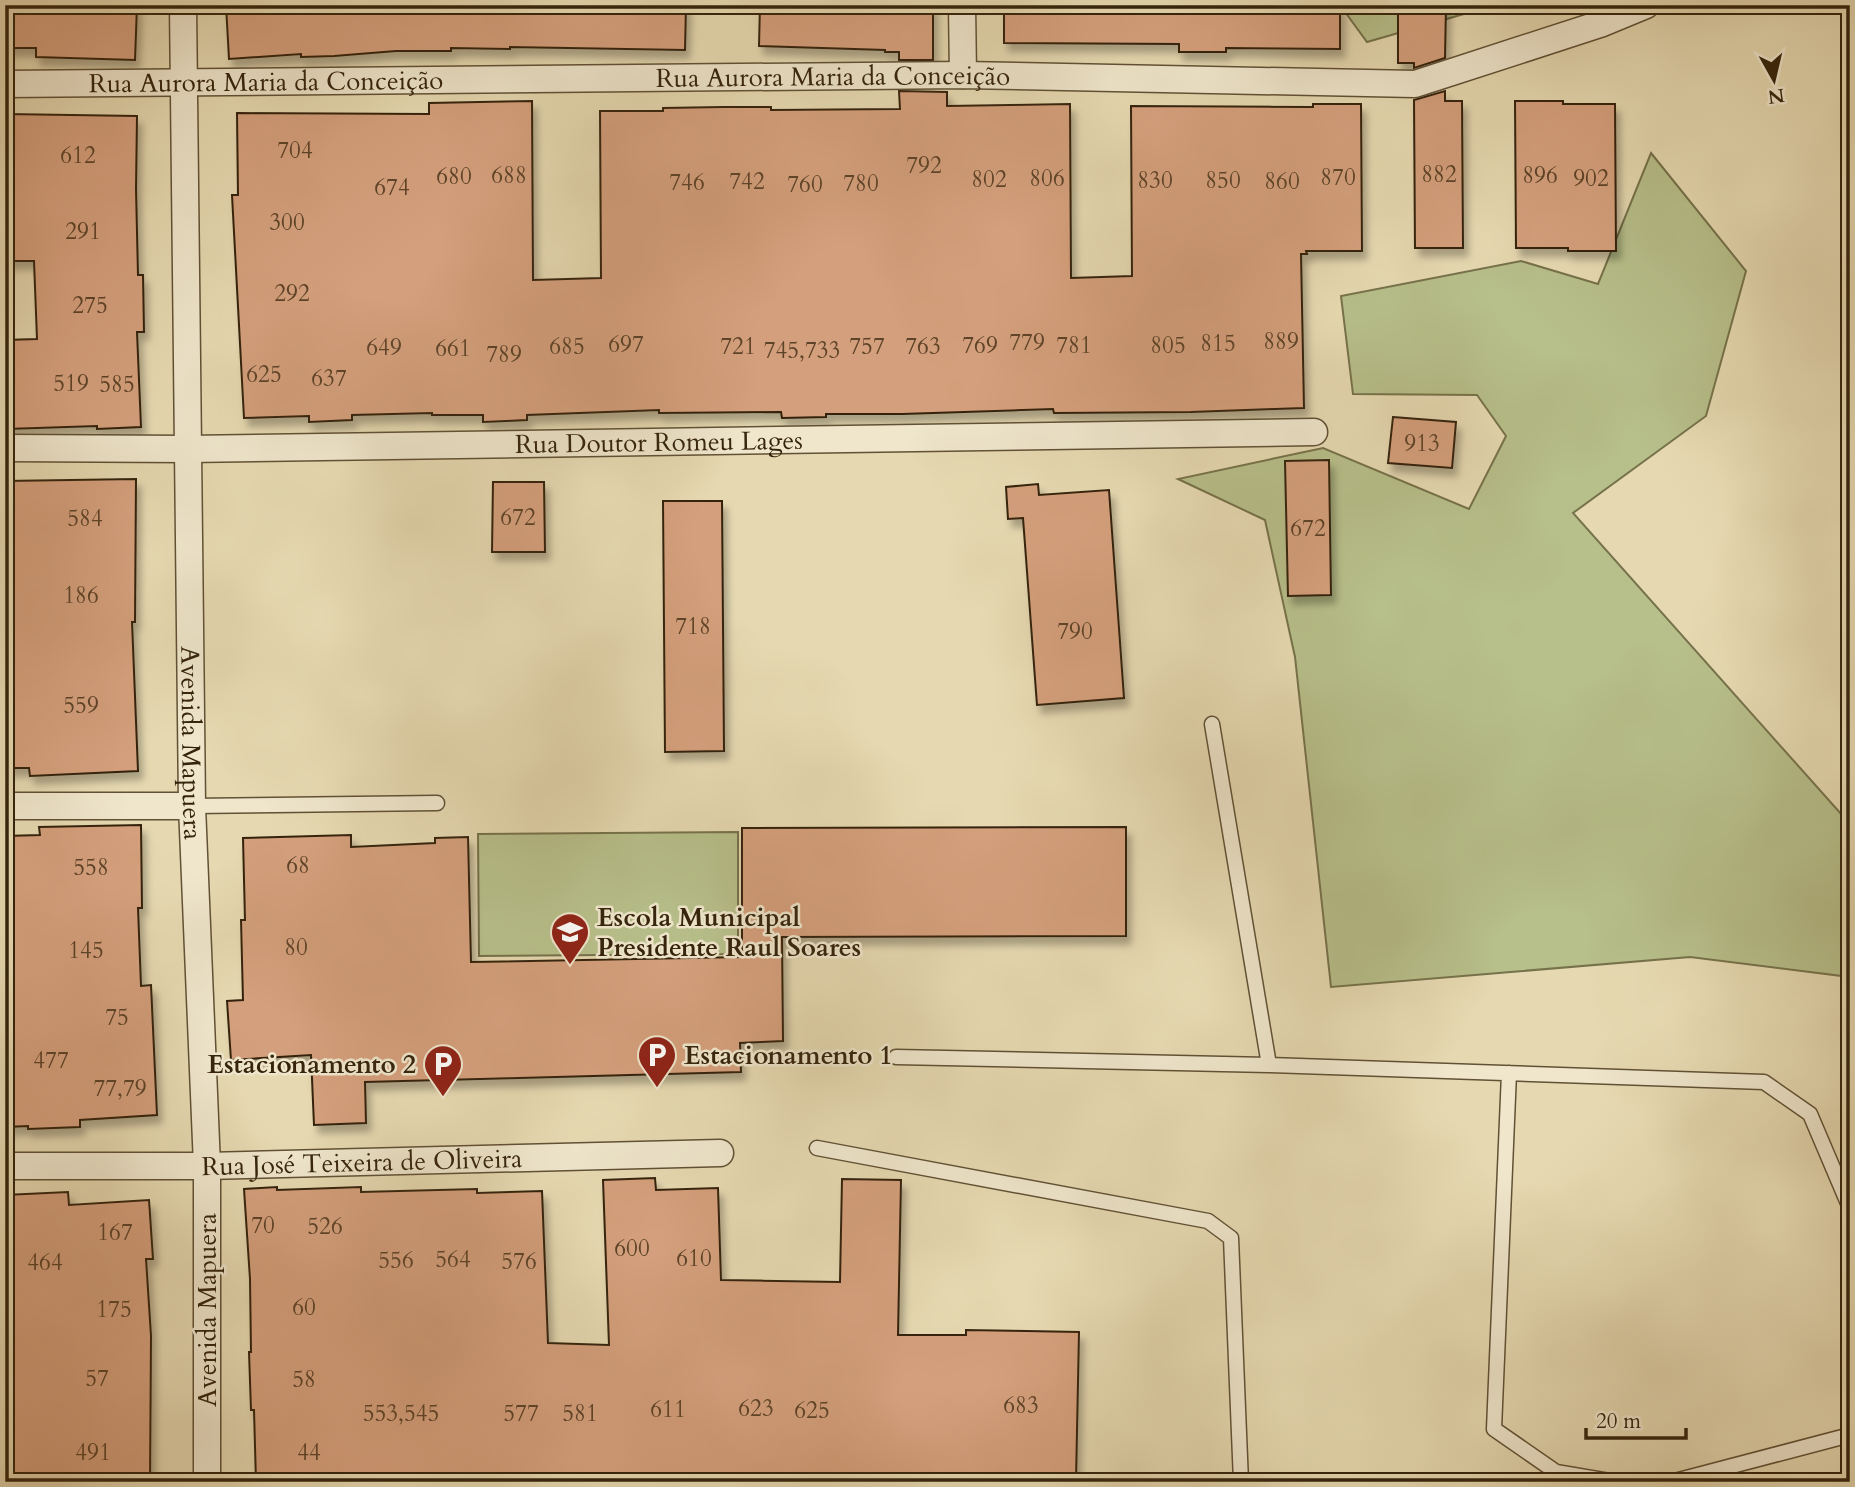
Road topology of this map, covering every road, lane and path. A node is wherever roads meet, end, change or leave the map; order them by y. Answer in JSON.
{"nodes":[{"id":1,"x":183,"y":5,"type":"edge"},
{"id":2,"x":962,"y":5,"type":"edge"},
{"id":3,"x":1646,"y":5,"type":"edge"},
{"id":4,"x":963,"y":75,"type":"junction"},
{"id":5,"x":5,"y":84,"type":"edge"},
{"id":6,"x":185,"y":84,"type":"junction"},
{"id":7,"x":1314,"y":432,"type":"dead end"},
{"id":8,"x":5,"y":448,"type":"edge"},
{"id":9,"x":188,"y":449,"type":"junction"},
{"id":10,"x":1212,"y":724,"type":"dead end"},
{"id":11,"x":437,"y":803,"type":"dead end"},
{"id":12,"x":5,"y":806,"type":"edge"},
{"id":13,"x":192,"y":806,"type":"junction"},
{"id":14,"x":896,"y":1057,"type":"dead end"},
{"id":15,"x":1269,"y":1065,"type":"junction"},
{"id":16,"x":1509,"y":1073,"type":"junction"},
{"id":17,"x":817,"y":1148,"type":"dead end"},
{"id":18,"x":720,"y":1153,"type":"dead end"},
{"id":19,"x":5,"y":1166,"type":"edge"},
{"id":20,"x":207,"y":1166,"type":"junction"},
{"id":21,"x":1850,"y":1208,"type":"edge"},
{"id":22,"x":1850,"y":1435,"type":"edge"},
{"id":23,"x":207,"y":1482,"type":"edge"},
{"id":24,"x":1241,"y":1482,"type":"edge"},
{"id":25,"x":1615,"y":1482,"type":"edge"},
{"id":26,"x":1671,"y":1482,"type":"edge"}],
"edges":[{"from":1,"to":6,"type":"street","name":"Avenida Mapuera"},
{"from":2,"to":4,"type":"street"},
{"from":3,"to":4,"type":"street","name":"Rua Aurora Maria da Conceição"},
{"from":4,"to":6,"type":"street","name":"Rua Aurora Maria da Conceição"},
{"from":5,"to":6,"type":"street","name":"Rua Aurora Maria da Conceição"},
{"from":6,"to":9,"type":"street","name":"Avenida Mapuera"},
{"from":7,"to":9,"type":"street","name":"Rua Doutor Romeu Lages"},
{"from":8,"to":9,"type":"street","name":"Rua Doutor Romeu Lages"},
{"from":9,"to":13,"type":"street","name":"Avenida Mapuera"},
{"from":10,"to":15,"type":"lane"},
{"from":11,"to":13,"type":"lane"},
{"from":12,"to":13,"type":"street"},
{"from":13,"to":20,"type":"street","name":"Avenida Mapuera"},
{"from":14,"to":15,"type":"lane"},
{"from":15,"to":16,"type":"lane"},
{"from":16,"to":21,"type":"lane"},
{"from":16,"to":25,"type":"lane"},
{"from":17,"to":24,"type":"lane"},
{"from":18,"to":20,"type":"street","name":"Rua José Teixeira de Oliveira"},
{"from":19,"to":20,"type":"street","name":"Rua José Teixeira de Oliveira"},
{"from":20,"to":23,"type":"street","name":"Avenida Mapuera"},
{"from":22,"to":26,"type":"lane"}]}
